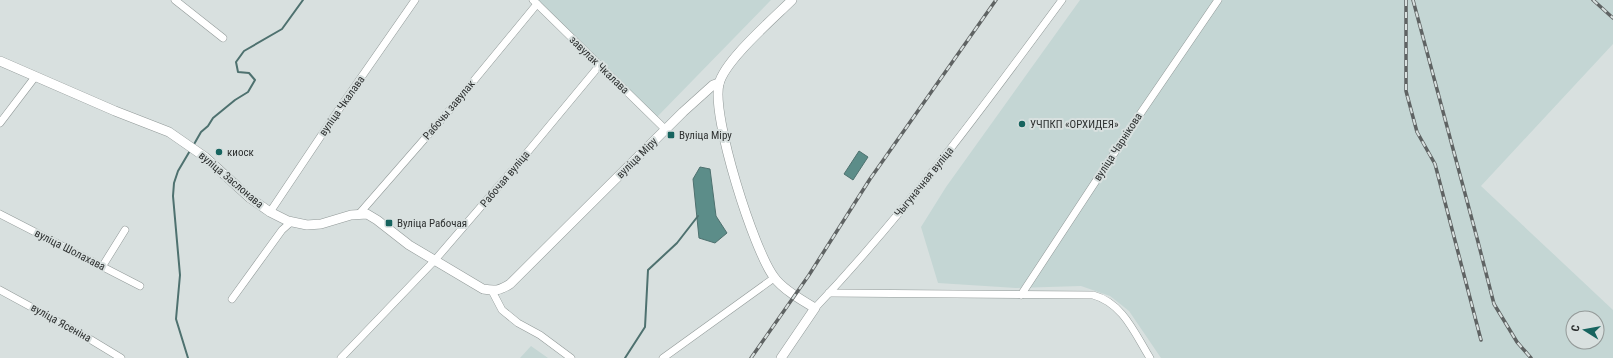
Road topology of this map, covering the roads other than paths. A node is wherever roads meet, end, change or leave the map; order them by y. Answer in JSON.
{"nodes":[{"id":1,"x":175,"y":0,"type":"edge"},
{"id":2,"x":415,"y":0,"type":"edge"},
{"id":3,"x":792,"y":0,"type":"edge"},
{"id":4,"x":1062,"y":0,"type":"edge"},
{"id":5,"x":1218,"y":0,"type":"edge"},
{"id":6,"x":535,"y":2,"type":"edge"},
{"id":7,"x":223,"y":38,"type":"dead end"},
{"id":8,"x":0,"y":61,"type":"edge"},
{"id":9,"x":599,"y":66,"type":"junction"},
{"id":10,"x":35,"y":77,"type":"junction"},
{"id":11,"x":719,"y":84,"type":"junction"},
{"id":12,"x":0,"y":123,"type":"edge"},
{"id":13,"x":666,"y":130,"type":"junction"},
{"id":14,"x":270,"y":212,"type":"junction"},
{"id":15,"x":0,"y":214,"type":"edge"},
{"id":16,"x":359,"y":214,"type":"junction"},
{"id":17,"x":292,"y":222,"type":"junction"},
{"id":18,"x":125,"y":230,"type":"dead end"},
{"id":19,"x":435,"y":260,"type":"junction"},
{"id":20,"x":102,"y":267,"type":"junction"},
{"id":21,"x":774,"y":278,"type":"junction"},
{"id":22,"x":140,"y":286,"type":"dead end"},
{"id":23,"x":0,"y":290,"type":"edge"},
{"id":24,"x":492,"y":291,"type":"junction"},
{"id":25,"x":829,"y":293,"type":"junction"},
{"id":26,"x":1020,"y":295,"type":"junction"},
{"id":27,"x":232,"y":299,"type":"dead end"},
{"id":28,"x":815,"y":308,"type":"junction"},
{"id":29,"x":121,"y":358,"type":"edge"},
{"id":30,"x":341,"y":358,"type":"edge"},
{"id":31,"x":571,"y":358,"type":"edge"},
{"id":32,"x":663,"y":358,"type":"edge"},
{"id":33,"x":781,"y":358,"type":"edge"},
{"id":34,"x":1150,"y":358,"type":"edge"}],
"edges":[{"from":1,"to":7,"type":"street"},
{"from":2,"to":14,"type":"street","name":"вуліца Чкалава"},
{"from":3,"to":11,"type":"street","name":"вуліца Міру"},
{"from":4,"to":25,"type":"street","name":"Чыгуначная вуліца"},
{"from":5,"to":26,"type":"street","name":"вуліца Чарнікова"},
{"from":6,"to":9,"type":"street","name":"завулак Чкалава"},
{"from":6,"to":16,"type":"street","name":"Рабочы завулак"},
{"from":8,"to":10,"type":"street","name":"вуліца Заслонава"},
{"from":9,"to":13,"type":"street","name":"завулак Чкалава"},
{"from":9,"to":19,"type":"street","name":"Рабочая вуліца"},
{"from":10,"to":12,"type":"street"},
{"from":10,"to":14,"type":"street","name":"вуліца Заслонава"},
{"from":11,"to":13,"type":"street","name":"вуліца Міру"},
{"from":11,"to":21,"type":"street"},
{"from":13,"to":24,"type":"street","name":"вуліца Міру"},
{"from":14,"to":17,"type":"street","name":"вуліца Заслонава"},
{"from":15,"to":20,"type":"street","name":"вуліца Шолахава"},
{"from":16,"to":17,"type":"street","name":"вуліца Заслонава"},
{"from":16,"to":19,"type":"street"},
{"from":17,"to":27,"type":"street"},
{"from":18,"to":20,"type":"street"},
{"from":19,"to":24,"type":"street"},
{"from":19,"to":30,"type":"street","name":"Рабочая вуліца"},
{"from":20,"to":22,"type":"street","name":"вуліца Шолахава"},
{"from":21,"to":28,"type":"street"},
{"from":21,"to":32,"type":"street"},
{"from":23,"to":29,"type":"street","name":"вуліца Ясеніна"},
{"from":24,"to":31,"type":"street"},
{"from":25,"to":26,"type":"street"},
{"from":25,"to":28,"type":"street","name":"Чыгуначная вуліца"},
{"from":26,"to":34,"type":"street"},
{"from":28,"to":33,"type":"street","name":"Чыгуначная вуліца"}]}
